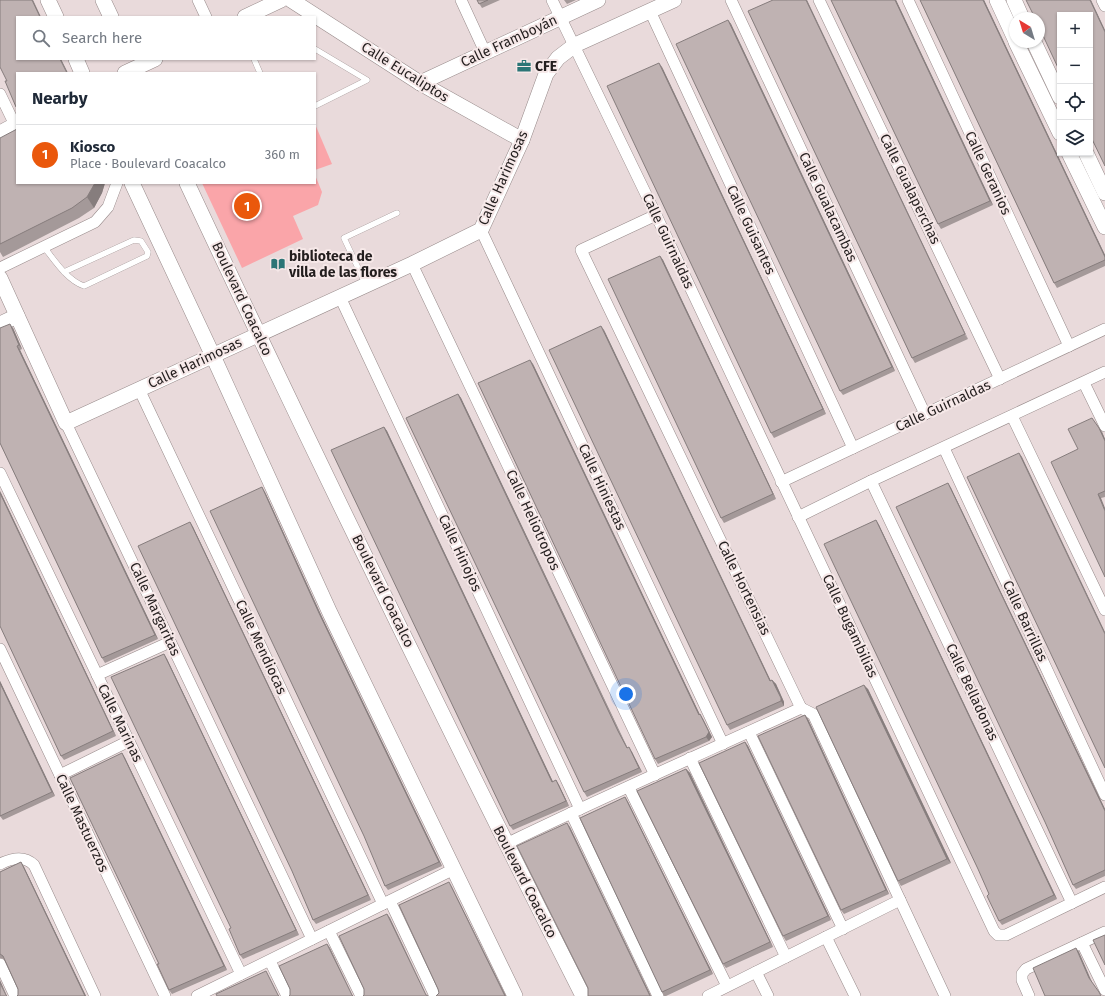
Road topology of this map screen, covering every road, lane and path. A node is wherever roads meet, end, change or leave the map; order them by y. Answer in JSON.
{"nodes":[{"id":1,"x":48,"y":0,"type":"edge"},
{"id":2,"x":103,"y":0,"type":"edge"},
{"id":3,"x":198,"y":0,"type":"edge"},
{"id":4,"x":281,"y":0,"type":"edge"},
{"id":5,"x":291,"y":0,"type":"edge"},
{"id":6,"x":461,"y":0,"type":"edge"},
{"id":7,"x":552,"y":0,"type":"edge"},
{"id":8,"x":598,"y":0,"type":"edge"},
{"id":9,"x":674,"y":0,"type":"edge"},
{"id":10,"x":731,"y":0,"type":"edge"},
{"id":11,"x":819,"y":0,"type":"edge"},
{"id":12,"x":908,"y":0,"type":"edge"},
{"id":13,"x":997,"y":0,"type":"edge"},
{"id":14,"x":1014,"y":0,"type":"edge"},
{"id":15,"x":1102,"y":0,"type":"edge"},
{"id":16,"x":1105,"y":6,"type":"edge"},
{"id":17,"x":650,"y":11,"type":"junction"},
{"id":18,"x":1019,"y":12,"type":"edge"},
{"id":19,"x":56,"y":16,"type":"edge"},
{"id":20,"x":111,"y":16,"type":"edge"},
{"id":21,"x":206,"y":16,"type":"edge"},
{"id":22,"x":252,"y":16,"type":"edge"},
{"id":23,"x":316,"y":16,"type":"edge"},
{"id":24,"x":316,"y":16,"type":"edge"},
{"id":25,"x":561,"y":17,"type":"junction"},
{"id":26,"x":1009,"y":26,"type":"edge"},
{"id":27,"x":575,"y":45,"type":"junction"},
{"id":28,"x":1019,"y":48,"type":"edge"},
{"id":29,"x":1037,"y":48,"type":"edge"},
{"id":30,"x":316,"y":51,"type":"edge"},
{"id":31,"x":485,"y":52,"type":"junction"},
{"id":32,"x":76,"y":60,"type":"edge"},
{"id":33,"x":152,"y":60,"type":"edge"},
{"id":34,"x":254,"y":60,"type":"edge"},
{"id":35,"x":132,"y":68,"type":"edge"},
{"id":36,"x":82,"y":72,"type":"edge"},
{"id":37,"x":260,"y":72,"type":"edge"},
{"id":38,"x":420,"y":83,"type":"junction"},
{"id":39,"x":1057,"y":91,"type":"edge"},
{"id":40,"x":0,"y":94,"type":"edge"},
{"id":41,"x":316,"y":106,"type":"edge"},
{"id":42,"x":16,"y":125,"type":"edge"},
{"id":43,"x":1057,"y":127,"type":"edge"},
{"id":44,"x":0,"y":133,"type":"edge"},
{"id":45,"x":522,"y":140,"type":"junction"},
{"id":46,"x":1071,"y":156,"type":"edge"},
{"id":47,"x":1087,"y":156,"type":"edge"},
{"id":48,"x":117,"y":184,"type":"edge"},
{"id":49,"x":132,"y":184,"type":"edge"},
{"id":50,"x":187,"y":184,"type":"edge"},
{"id":51,"x":1105,"y":193,"type":"edge"},
{"id":52,"x":397,"y":213,"type":"dead end"},
{"id":53,"x":656,"y":215,"type":"junction"},
{"id":54,"x":1105,"y":227,"type":"edge"},
{"id":55,"x":481,"y":230,"type":"junction"},
{"id":56,"x":44,"y":247,"type":"junction"},
{"id":57,"x":412,"y":264,"type":"junction"},
{"id":58,"x":0,"y":268,"type":"edge"},
{"id":59,"x":64,"y":272,"type":"junction"},
{"id":60,"x":0,"y":278,"type":"edge"},
{"id":61,"x":366,"y":285,"type":"junction"},
{"id":62,"x":340,"y":297,"type":"junction"},
{"id":63,"x":17,"y":316,"type":"junction"},
{"id":64,"x":0,"y":324,"type":"edge"},
{"id":65,"x":1105,"y":329,"type":"edge"},
{"id":66,"x":258,"y":334,"type":"junction"},
{"id":67,"x":1069,"y":346,"type":"junction"},
{"id":68,"x":213,"y":356,"type":"junction"},
{"id":69,"x":1105,"y":372,"type":"edge"},
{"id":70,"x":1000,"y":379,"type":"junction"},
{"id":71,"x":1084,"y":383,"type":"junction"},
{"id":72,"x":139,"y":389,"type":"junction"},
{"id":73,"x":925,"y":414,"type":"junction"},
{"id":74,"x":1012,"y":416,"type":"junction"},
{"id":75,"x":66,"y":423,"type":"junction"},
{"id":76,"x":1105,"y":426,"type":"edge"},
{"id":77,"x":853,"y":448,"type":"junction"},
{"id":78,"x":944,"y":448,"type":"junction"},
{"id":79,"x":0,"y":473,"type":"edge"},
{"id":80,"x":871,"y":480,"type":"junction"},
{"id":81,"x":781,"y":482,"type":"junction"},
{"id":82,"x":798,"y":517,"type":"junction"},
{"id":83,"x":1105,"y":610,"type":"edge"},
{"id":84,"x":170,"y":642,"type":"junction"},
{"id":85,"x":0,"y":649,"type":"edge"},
{"id":86,"x":97,"y":675,"type":"junction"},
{"id":87,"x":802,"y":708,"type":"junction"},
{"id":88,"x":749,"y":732,"type":"junction"},
{"id":89,"x":129,"y":741,"type":"junction"},
{"id":90,"x":723,"y":744,"type":"junction"},
{"id":91,"x":690,"y":758,"type":"junction"},
{"id":92,"x":655,"y":775,"type":"junction"},
{"id":93,"x":60,"y":776,"type":"junction"},
{"id":94,"x":629,"y":788,"type":"junction"},
{"id":95,"x":1105,"y":795,"type":"edge"},
{"id":96,"x":575,"y":811,"type":"junction"},
{"id":97,"x":506,"y":844,"type":"junction"},
{"id":98,"x":2,"y":859,"type":"edge"},
{"id":99,"x":454,"y":869,"type":"junction"},
{"id":100,"x":1105,"y":888,"type":"edge"},
{"id":101,"x":900,"y":900,"type":"junction"},
{"id":102,"x":386,"y":902,"type":"junction"},
{"id":103,"x":1072,"y":903,"type":"junction"},
{"id":104,"x":843,"y":929,"type":"junction"},
{"id":105,"x":329,"y":931,"type":"junction"},
{"id":106,"x":1105,"y":932,"type":"edge"},
{"id":107,"x":826,"y":937,"type":"junction"},
{"id":108,"x":312,"y":939,"type":"junction"},
{"id":109,"x":1082,"y":943,"type":"junction"},
{"id":110,"x":786,"y":957,"type":"junction"},
{"id":111,"x":270,"y":961,"type":"junction"},
{"id":112,"x":0,"y":964,"type":"edge"},
{"id":113,"x":756,"y":972,"type":"junction"},
{"id":114,"x":241,"y":974,"type":"junction"},
{"id":115,"x":727,"y":986,"type":"junction"},
{"id":116,"x":1105,"y":990,"type":"edge"},
{"id":117,"x":215,"y":992,"type":"edge"},
{"id":118,"x":15,"y":996,"type":"edge"},
{"id":119,"x":95,"y":996,"type":"edge"},
{"id":120,"x":165,"y":996,"type":"edge"},
{"id":121,"x":197,"y":996,"type":"edge"},
{"id":122,"x":287,"y":996,"type":"edge"},
{"id":123,"x":361,"y":996,"type":"edge"},
{"id":124,"x":435,"y":996,"type":"edge"},
{"id":125,"x":516,"y":996,"type":"edge"},
{"id":126,"x":583,"y":996,"type":"edge"},
{"id":127,"x":658,"y":996,"type":"edge"},
{"id":128,"x":708,"y":996,"type":"edge"},
{"id":129,"x":768,"y":996,"type":"edge"},
{"id":130,"x":855,"y":996,"type":"edge"},
{"id":131,"x":945,"y":996,"type":"edge"},
{"id":132,"x":1029,"y":996,"type":"edge"}],
"edges":[{"from":1,"to":19,"type":"street"},
{"from":2,"to":20,"type":"street"},
{"from":3,"to":21,"type":"street"},
{"from":4,"to":22,"type":"street"},
{"from":5,"to":24,"type":"street","name":"Calle Eucaliptos"},
{"from":6,"to":31,"type":"street"},
{"from":7,"to":25,"type":"street","name":"Calle Guirnaldas"},
{"from":8,"to":25,"type":"street","name":"Calle Framboyán"},
{"from":9,"to":17,"type":"street","name":"Calle Harimosas"},
{"from":10,"to":73,"type":"street","name":"Calle Gualacambas"},
{"from":11,"to":70,"type":"street","name":"Calle Gualaperchas"},
{"from":12,"to":67,"type":"street","name":"Calle Geranios"},
{"from":13,"to":26,"type":"street"},
{"from":14,"to":18,"type":"street"},
{"from":15,"to":16,"type":"street"},
{"from":17,"to":27,"type":"street","name":"Calle Harimosas"},
{"from":17,"to":77,"type":"street","name":"Calle Guisantes"},
{"from":23,"to":38,"type":"street","name":"Calle Eucaliptos"},
{"from":25,"to":27,"type":"street","name":"Calle Guirnaldas"},
{"from":25,"to":31,"type":"street","name":"Calle Framboyán"},
{"from":27,"to":45,"type":"street","name":"Calle Harimosas"},
{"from":27,"to":53,"type":"street","name":"Calle Guirnaldas"},
{"from":28,"to":43,"type":"street"},
{"from":29,"to":39,"type":"street"},
{"from":30,"to":41,"type":"lane"},
{"from":31,"to":38,"type":"street","name":"Calle Framboyán"},
{"from":32,"to":36,"type":"street"},
{"from":33,"to":35,"type":"street"},
{"from":34,"to":37,"type":"lane"},
{"from":38,"to":45,"type":"street","name":"Calle Eucaliptos"},
{"from":40,"to":42,"type":"street"},
{"from":42,"to":44,"type":"street"},
{"from":45,"to":55,"type":"street","name":"Calle Harimosas"},
{"from":46,"to":54,"type":"street"},
{"from":47,"to":51,"type":"street"},
{"from":48,"to":56,"type":"street"},
{"from":49,"to":68,"type":"street"},
{"from":50,"to":66,"type":"street","name":"Boulevard Coacalco"},
{"from":52,"to":61,"type":"lane"},
{"from":53,"to":81,"type":"street","name":"Calle Guirnaldas"},
{"from":53,"to":87,"type":"street","name":"Calle Hortensias"},
{"from":55,"to":57,"type":"street","name":"Calle Harimosas"},
{"from":55,"to":90,"type":"street","name":"Calle Hiniestas"},
{"from":56,"to":58,"type":"street"},
{"from":56,"to":59,"type":"lane"},
{"from":57,"to":61,"type":"street","name":"Calle Harimosas"},
{"from":57,"to":92,"type":"street","name":"Calle Heliotropos"},
{"from":59,"to":59,"type":"lane"},
{"from":60,"to":63,"type":"street","name":"Calle Margaritas"},
{"from":61,"to":62,"type":"street","name":"Calle Harimosas"},
{"from":62,"to":66,"type":"street","name":"Calle Harimosas"},
{"from":62,"to":96,"type":"street","name":"Calle Hinojos"},
{"from":63,"to":64,"type":"street"},
{"from":63,"to":75,"type":"street","name":"Calle Margaritas"},
{"from":65,"to":67,"type":"street","name":"Calle Guirnaldas"},
{"from":66,"to":68,"type":"street","name":"Calle Harimosas"},
{"from":66,"to":97,"type":"street","name":"Boulevard Coacalco"},
{"from":67,"to":70,"type":"street","name":"Calle Guirnaldas"},
{"from":68,"to":72,"type":"street","name":"Calle Harimosas"},
{"from":68,"to":99,"type":"street"},
{"from":69,"to":71,"type":"street"},
{"from":70,"to":73,"type":"street","name":"Calle Guirnaldas"},
{"from":71,"to":74,"type":"street"},
{"from":71,"to":76,"type":"street"},
{"from":72,"to":75,"type":"street","name":"Calle Harimosas"},
{"from":72,"to":102,"type":"street","name":"Calle Mendiocas"},
{"from":73,"to":77,"type":"street","name":"Calle Guirnaldas"},
{"from":74,"to":78,"type":"street"},
{"from":74,"to":83,"type":"street"},
{"from":75,"to":84,"type":"street","name":"Calle Margaritas"},
{"from":77,"to":81,"type":"street","name":"Calle Guirnaldas"},
{"from":78,"to":80,"type":"street"},
{"from":78,"to":95,"type":"street","name":"Calle Barrillas"},
{"from":79,"to":86,"type":"street","name":"Calle Marinas"},
{"from":80,"to":82,"type":"street"},
{"from":80,"to":103,"type":"street","name":"Calle Belladonas"},
{"from":81,"to":82,"type":"street","name":"Calle Guirnaldas"},
{"from":82,"to":103,"type":"street","name":"Calle Bugambilias"},
{"from":84,"to":86,"type":"street"},
{"from":84,"to":108,"type":"street","name":"Calle Margaritas"},
{"from":85,"to":93,"type":"street","name":"Calle Mastuerzos"},
{"from":86,"to":89,"type":"street","name":"Calle Marinas"},
{"from":87,"to":88,"type":"street"},
{"from":87,"to":101,"type":"street"},
{"from":88,"to":90,"type":"street"},
{"from":88,"to":104,"type":"street"},
{"from":89,"to":93,"type":"street"},
{"from":89,"to":114,"type":"street","name":"Calle Marinas"},
{"from":90,"to":91,"type":"street"},
{"from":91,"to":92,"type":"street"},
{"from":91,"to":110,"type":"street"},
{"from":92,"to":94,"type":"street"},
{"from":93,"to":120,"type":"street","name":"Calle Mastuerzos"},
{"from":94,"to":96,"type":"street"},
{"from":94,"to":115,"type":"street"},
{"from":96,"to":97,"type":"street"},
{"from":96,"to":127,"type":"street","name":"Calle Hinojos"},
{"from":97,"to":126,"type":"street","name":"Boulevard Coacalco"},
{"from":98,"to":119,"type":"street"},
{"from":99,"to":102,"type":"street"},
{"from":99,"to":125,"type":"street"},
{"from":100,"to":103,"type":"street","name":"Calle Bugambilias"},
{"from":101,"to":104,"type":"street"},
{"from":101,"to":131,"type":"street"},
{"from":102,"to":105,"type":"street"},
{"from":102,"to":124,"type":"street","name":"Calle Mendiocas"},
{"from":104,"to":107,"type":"street"},
{"from":105,"to":108,"type":"street"},
{"from":105,"to":123,"type":"street"},
{"from":106,"to":109,"type":"street"},
{"from":107,"to":110,"type":"street"},
{"from":107,"to":130,"type":"street"},
{"from":108,"to":111,"type":"street"},
{"from":109,"to":116,"type":"street"},
{"from":109,"to":132,"type":"street"},
{"from":110,"to":113,"type":"street"},
{"from":111,"to":114,"type":"street"},
{"from":111,"to":122,"type":"street"},
{"from":112,"to":118,"type":"street"},
{"from":113,"to":115,"type":"street"},
{"from":113,"to":129,"type":"street"},
{"from":114,"to":117,"type":"street"},
{"from":115,"to":128,"type":"street"},
{"from":117,"to":121,"type":"street"}]}
